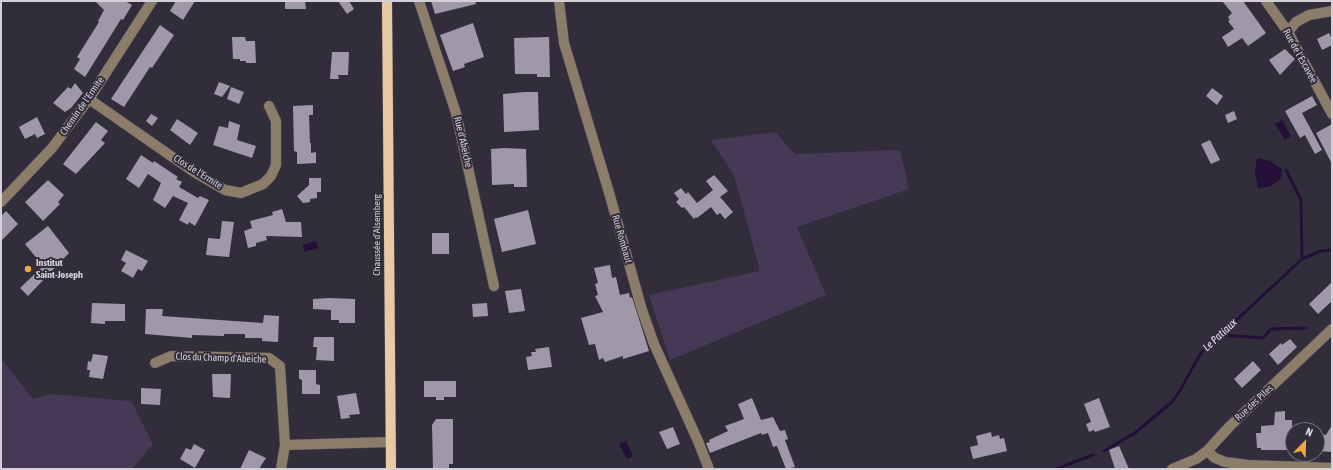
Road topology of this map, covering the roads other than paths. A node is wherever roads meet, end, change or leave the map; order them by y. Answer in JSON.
{"nodes":[{"id":1,"x":152,"y":1,"type":"edge"},
{"id":2,"x":387,"y":1,"type":"edge"},
{"id":3,"x":419,"y":1,"type":"edge"},
{"id":4,"x":559,"y":1,"type":"edge"},
{"id":5,"x":1266,"y":1,"type":"edge"},
{"id":6,"x":1332,"y":11,"type":"edge"},
{"id":7,"x":1288,"y":32,"type":"junction"},
{"id":8,"x":89,"y":99,"type":"junction"},
{"id":9,"x":268,"y":106,"type":"dead end"},
{"id":10,"x":1332,"y":114,"type":"edge"},
{"id":11,"x":1,"y":202,"type":"edge"},
{"id":12,"x":494,"y":286,"type":"dead end"},
{"id":13,"x":1332,"y":329,"type":"edge"},
{"id":14,"x":155,"y":363,"type":"dead end"},
{"id":15,"x":390,"y":442,"type":"junction"},
{"id":16,"x":285,"y":445,"type":"junction"},
{"id":17,"x":1207,"y":451,"type":"junction"},
{"id":18,"x":1332,"y":468,"type":"edge"},
{"id":19,"x":281,"y":469,"type":"edge"},
{"id":20,"x":391,"y":469,"type":"edge"},
{"id":21,"x":709,"y":469,"type":"edge"},
{"id":22,"x":1172,"y":469,"type":"edge"}],
"edges":[{"from":1,"to":8,"type":"street","name":"Chemin de l'Ermite"},
{"from":2,"to":15,"type":"main road","name":"Chaussée d'Alsemberg"},
{"from":3,"to":12,"type":"street","name":"Rue d'Abeiche"},
{"from":4,"to":21,"type":"street","name":"Rue Rombaut"},
{"from":5,"to":7,"type":"street","name":"Rue de l'Escavée"},
{"from":6,"to":7,"type":"street"},
{"from":7,"to":10,"type":"street","name":"Rue de l'Escavée"},
{"from":8,"to":9,"type":"street","name":"Clos de l'Ermite"},
{"from":8,"to":11,"type":"street","name":"Chemin de l'Ermite"},
{"from":13,"to":17,"type":"street","name":"Rue des Piles"},
{"from":14,"to":16,"type":"street","name":"Clos du Champ d'Abeiche"},
{"from":15,"to":16,"type":"street"},
{"from":15,"to":20,"type":"main road","name":"Chaussée d'Alsemberg"},
{"from":16,"to":19,"type":"street","name":"Clos du Champ d'Abeiche"},
{"from":17,"to":18,"type":"street"},
{"from":17,"to":22,"type":"street","name":"Rue des Piles"}]}
